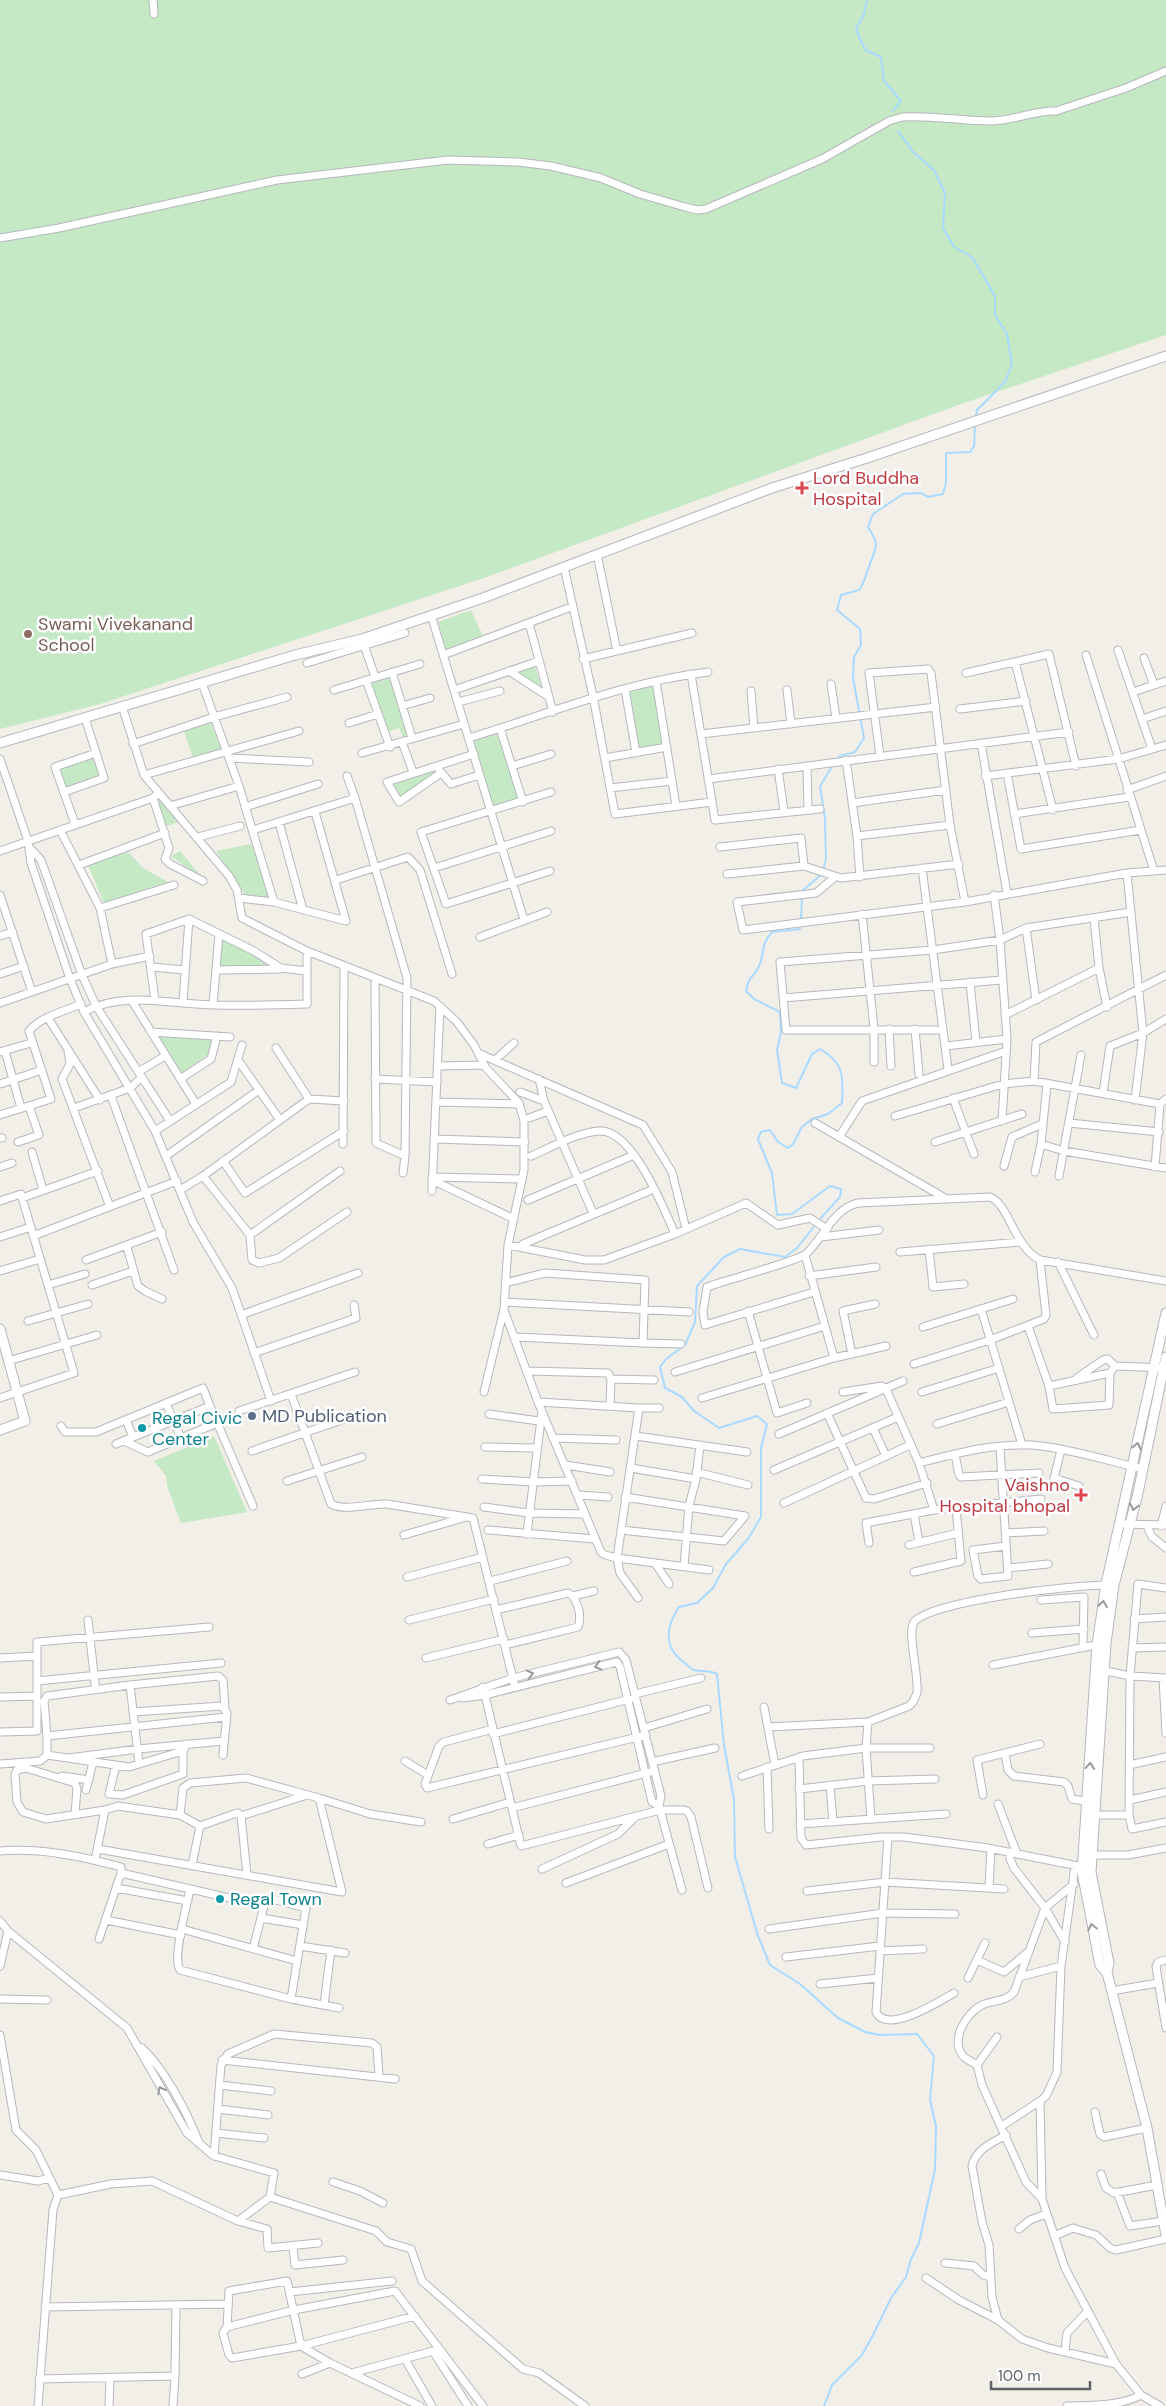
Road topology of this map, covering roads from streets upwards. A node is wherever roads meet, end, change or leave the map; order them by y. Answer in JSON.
{"nodes":[{"id":1,"x":153,"y":0,"type":"edge"},
{"id":2,"x":154,"y":14,"type":"dead end"},
{"id":3,"x":1166,"y":70,"type":"edge"},
{"id":4,"x":0,"y":238,"type":"edge"},
{"id":5,"x":1166,"y":356,"type":"edge"},
{"id":6,"x":598,"y":554,"type":"junction"},
{"id":7,"x":564,"y":567,"type":"junction"},
{"id":8,"x":571,"y":607,"type":"junction"},
{"id":9,"x":431,"y":615,"type":"junction"},
{"id":10,"x":529,"y":623,"type":"junction"},
{"id":11,"x":405,"y":632,"type":"dead end"},
{"id":12,"x":692,"y":633,"type":"dead end"},
{"id":13,"x":363,"y":642,"type":"junction"},
{"id":14,"x":1118,"y":650,"type":"dead end"},
{"id":15,"x":617,"y":651,"type":"junction"},
{"id":16,"x":443,"y":655,"type":"junction"},
{"id":17,"x":1086,"y":655,"type":"dead end"},
{"id":18,"x":1144,"y":658,"type":"dead end"},
{"id":19,"x":583,"y":659,"type":"junction"},
{"id":20,"x":538,"y":661,"type":"junction"},
{"id":21,"x":1015,"y":662,"type":"junction"},
{"id":22,"x":307,"y":663,"type":"dead end"},
{"id":23,"x":420,"y":664,"type":"dead end"},
{"id":24,"x":509,"y":671,"type":"junction"},
{"id":25,"x":392,"y":672,"type":"junction"},
{"id":26,"x":708,"y":672,"type":"dead end"},
{"id":27,"x":966,"y":673,"type":"dead end"},
{"id":28,"x":691,"y":674,"type":"junction"},
{"id":29,"x":375,"y":677,"type":"junction"},
{"id":30,"x":366,"y":680,"type":"junction"},
{"id":31,"x":656,"y":681,"type":"junction"},
{"id":32,"x":1166,"y":681,"type":"edge"},
{"id":33,"x":202,"y":683,"type":"junction"},
{"id":34,"x":831,"y":684,"type":"dead end"},
{"id":35,"x":1154,"y":685,"type":"junction"},
{"id":36,"x":625,"y":689,"type":"junction"},
{"id":37,"x":334,"y":690,"type":"dead end"},
{"id":38,"x":454,"y":690,"type":"junction"},
{"id":39,"x":787,"y":690,"type":"dead end"},
{"id":40,"x":500,"y":691,"type":"dead end"},
{"id":41,"x":751,"y":691,"type":"dead end"},
{"id":42,"x":1133,"y":692,"type":"junction"},
{"id":43,"x":593,"y":696,"type":"junction"},
{"id":44,"x":287,"y":697,"type":"dead end"},
{"id":45,"x":549,"y":697,"type":"junction"},
{"id":46,"x":430,"y":698,"type":"dead end"},
{"id":47,"x":1026,"y":701,"type":"junction"},
{"id":48,"x":458,"y":702,"type":"junction"},
{"id":49,"x":122,"y":706,"type":"junction"},
{"id":50,"x":402,"y":706,"type":"junction"},
{"id":51,"x":936,"y":707,"type":"junction"},
{"id":52,"x":960,"y":709,"type":"dead end"},
{"id":53,"x":1166,"y":711,"type":"edge"},
{"id":54,"x":553,"y":712,"type":"junction"},
{"id":55,"x":378,"y":714,"type":"junction"},
{"id":56,"x":870,"y":715,"type":"junction"},
{"id":57,"x":214,"y":717,"type":"junction"},
{"id":58,"x":85,"y":718,"type":"junction"},
{"id":59,"x":836,"y":718,"type":"junction"},
{"id":60,"x":1142,"y":719,"type":"junction"},
{"id":61,"x":349,"y":723,"type":"dead end"},
{"id":62,"x":464,"y":724,"type":"junction"},
{"id":63,"x":791,"y":724,"type":"junction"},
{"id":64,"x":500,"y":728,"type":"junction"},
{"id":65,"x":754,"y":728,"type":"junction"},
{"id":66,"x":299,"y":731,"type":"dead end"},
{"id":67,"x":1069,"y":732,"type":"junction"},
{"id":68,"x":701,"y":734,"type":"junction"},
{"id":69,"x":1036,"y":737,"type":"junction"},
{"id":70,"x":412,"y":738,"type":"junction"},
{"id":71,"x":469,"y":738,"type":"junction"},
{"id":72,"x":402,"y":742,"type":"junction"},
{"id":73,"x":0,"y":743,"type":"edge"},
{"id":74,"x":981,"y":743,"type":"junction"},
{"id":75,"x":133,"y":744,"type":"junction"},
{"id":76,"x":1166,"y":745,"type":"edge"},
{"id":77,"x":390,"y":747,"type":"junction"},
{"id":78,"x":667,"y":747,"type":"junction"},
{"id":79,"x":940,"y":748,"type":"junction"},
{"id":80,"x":1152,"y":749,"type":"junction"},
{"id":81,"x":96,"y":753,"type":"junction"},
{"id":82,"x":362,"y":753,"type":"dead end"},
{"id":83,"x":636,"y":753,"type":"junction"},
{"id":84,"x":474,"y":754,"type":"junction"},
{"id":85,"x":551,"y":754,"type":"dead end"},
{"id":86,"x":228,"y":755,"type":"junction"},
{"id":87,"x":880,"y":756,"type":"junction"},
{"id":88,"x":605,"y":758,"type":"junction"},
{"id":89,"x":0,"y":760,"type":"edge"},
{"id":90,"x":844,"y":760,"type":"junction"},
{"id":91,"x":1118,"y":760,"type":"junction"},
{"id":92,"x":309,"y":762,"type":"dead end"},
{"id":93,"x":436,"y":766,"type":"junction"},
{"id":94,"x":512,"y":766,"type":"junction"},
{"id":95,"x":807,"y":766,"type":"junction"},
{"id":96,"x":1076,"y":766,"type":"junction"},
{"id":97,"x":778,"y":768,"type":"junction"},
{"id":98,"x":1044,"y":770,"type":"junction"},
{"id":99,"x":413,"y":772,"type":"junction"},
{"id":100,"x":441,"y":773,"type":"junction"},
{"id":101,"x":1007,"y":773,"type":"junction"},
{"id":102,"x":144,"y":775,"type":"junction"},
{"id":103,"x":480,"y":775,"type":"junction"},
{"id":104,"x":346,"y":776,"type":"dead end"},
{"id":105,"x":985,"y":776,"type":"junction"},
{"id":106,"x":708,"y":779,"type":"junction"},
{"id":107,"x":1165,"y":779,"type":"edge"},
{"id":108,"x":672,"y":781,"type":"junction"},
{"id":109,"x":318,"y":784,"type":"dead end"},
{"id":110,"x":239,"y":786,"type":"junction"},
{"id":111,"x":610,"y":788,"type":"junction"},
{"id":112,"x":946,"y":790,"type":"junction"},
{"id":113,"x":64,"y":792,"type":"junction"},
{"id":114,"x":551,"y":792,"type":"dead end"},
{"id":115,"x":159,"y":793,"type":"junction"},
{"id":116,"x":1128,"y":794,"type":"junction"},
{"id":117,"x":153,"y":798,"type":"junction"},
{"id":118,"x":355,"y":798,"type":"junction"},
{"id":119,"x":523,"y":802,"type":"junction"},
{"id":120,"x":712,"y":802,"type":"junction"},
{"id":121,"x":852,"y":803,"type":"junction"},
{"id":122,"x":170,"y":806,"type":"junction"},
{"id":123,"x":676,"y":806,"type":"junction"},
{"id":124,"x":245,"y":807,"type":"junction"},
{"id":125,"x":820,"y":809,"type":"dead end"},
{"id":126,"x":808,"y":810,"type":"junction"},
{"id":127,"x":1053,"y":810,"type":"junction"},
{"id":128,"x":784,"y":811,"type":"junction"},
{"id":129,"x":315,"y":812,"type":"junction"},
{"id":130,"x":490,"y":812,"type":"junction"},
{"id":131,"x":1014,"y":814,"type":"junction"},
{"id":132,"x":279,"y":822,"type":"junction"},
{"id":133,"x":75,"y":824,"type":"junction"},
{"id":134,"x":950,"y":825,"type":"junction"},
{"id":135,"x":240,"y":826,"type":"dead end"},
{"id":136,"x":60,"y":830,"type":"junction"},
{"id":137,"x":252,"y":830,"type":"junction"},
{"id":138,"x":1141,"y":830,"type":"junction"},
{"id":139,"x":551,"y":831,"type":"dead end"},
{"id":140,"x":165,"y":833,"type":"junction"},
{"id":141,"x":857,"y":836,"type":"junction"},
{"id":142,"x":198,"y":837,"type":"junction"},
{"id":143,"x":29,"y":845,"type":"junction"},
{"id":144,"x":500,"y":846,"type":"junction"},
{"id":145,"x":720,"y":847,"type":"dead end"},
{"id":146,"x":0,"y":851,"type":"edge"},
{"id":147,"x":959,"y":864,"type":"junction"},
{"id":148,"x":79,"y":865,"type":"junction"},
{"id":149,"x":376,"y":866,"type":"junction"},
{"id":150,"x":804,"y":866,"type":"junction"},
{"id":151,"x":434,"y":868,"type":"junction"},
{"id":152,"x":922,"y":868,"type":"junction"},
{"id":153,"x":1166,"y":870,"type":"edge"},
{"id":154,"x":550,"y":871,"type":"dead end"},
{"id":155,"x":1127,"y":872,"type":"junction"},
{"id":156,"x":1154,"y":872,"type":"junction"},
{"id":157,"x":727,"y":874,"type":"dead end"},
{"id":158,"x":833,"y":877,"type":"junction"},
{"id":159,"x":860,"y":877,"type":"junction"},
{"id":160,"x":336,"y":880,"type":"junction"},
{"id":161,"x":203,"y":881,"type":"dead end"},
{"id":162,"x":512,"y":884,"type":"junction"},
{"id":163,"x":174,"y":885,"type":"dead end"},
{"id":164,"x":1007,"y":893,"type":"junction"},
{"id":165,"x":0,"y":895,"type":"edge"},
{"id":166,"x":994,"y":895,"type":"junction"},
{"id":167,"x":239,"y":898,"type":"junction"},
{"id":168,"x":274,"y":902,"type":"junction"},
{"id":169,"x":965,"y":902,"type":"junction"},
{"id":170,"x":927,"y":906,"type":"junction"},
{"id":171,"x":100,"y":908,"type":"junction"},
{"id":172,"x":303,"y":910,"type":"junction"},
{"id":173,"x":547,"y":912,"type":"dead end"},
{"id":174,"x":1131,"y":912,"type":"junction"},
{"id":175,"x":862,"y":914,"type":"junction"},
{"id":176,"x":1094,"y":918,"type":"junction"},
{"id":177,"x":189,"y":919,"type":"junction"},
{"id":178,"x":524,"y":920,"type":"junction"},
{"id":179,"x":1026,"y":928,"type":"junction"},
{"id":180,"x":13,"y":932,"type":"junction"},
{"id":181,"x":219,"y":934,"type":"junction"},
{"id":182,"x":0,"y":936,"type":"edge"},
{"id":183,"x":480,"y":937,"type":"dead end"},
{"id":184,"x":1000,"y":940,"type":"junction"},
{"id":185,"x":307,"y":950,"type":"junction"},
{"id":186,"x":933,"y":950,"type":"junction"},
{"id":187,"x":150,"y":956,"type":"junction"},
{"id":188,"x":867,"y":956,"type":"junction"},
{"id":189,"x":112,"y":964,"type":"junction"},
{"id":190,"x":24,"y":966,"type":"junction"},
{"id":191,"x":344,"y":966,"type":"junction"},
{"id":192,"x":152,"y":967,"type":"junction"},
{"id":193,"x":280,"y":968,"type":"junction"},
{"id":194,"x":1099,"y":968,"type":"junction"},
{"id":195,"x":184,"y":970,"type":"junction"},
{"id":196,"x":216,"y":970,"type":"junction"},
{"id":197,"x":307,"y":971,"type":"junction"},
{"id":198,"x":0,"y":974,"type":"edge"},
{"id":199,"x":452,"y":974,"type":"dead end"},
{"id":200,"x":82,"y":975,"type":"junction"},
{"id":201,"x":1166,"y":975,"type":"edge"},
{"id":202,"x":375,"y":978,"type":"junction"},
{"id":203,"x":70,"y":979,"type":"junction"},
{"id":204,"x":1002,"y":980,"type":"junction"},
{"id":205,"x":970,"y":982,"type":"junction"},
{"id":206,"x":938,"y":986,"type":"junction"},
{"id":207,"x":408,"y":990,"type":"junction"},
{"id":208,"x":1140,"y":990,"type":"junction"},
{"id":209,"x":32,"y":992,"type":"junction"},
{"id":210,"x":870,"y":992,"type":"junction"},
{"id":211,"x":783,"y":998,"type":"junction"},
{"id":212,"x":155,"y":1000,"type":"junction"},
{"id":213,"x":1036,"y":1000,"type":"junction"},
{"id":214,"x":132,"y":1001,"type":"junction"},
{"id":215,"x":183,"y":1002,"type":"junction"},
{"id":216,"x":0,"y":1003,"type":"edge"},
{"id":217,"x":81,"y":1004,"type":"junction"},
{"id":218,"x":96,"y":1006,"type":"junction"},
{"id":219,"x":213,"y":1006,"type":"junction"},
{"id":220,"x":440,"y":1006,"type":"junction"},
{"id":221,"x":1107,"y":1007,"type":"junction"},
{"id":222,"x":84,"y":1012,"type":"junction"},
{"id":223,"x":1005,"y":1015,"type":"junction"},
{"id":224,"x":48,"y":1018,"type":"junction"},
{"id":225,"x":1166,"y":1019,"type":"edge"},
{"id":226,"x":874,"y":1028,"type":"junction"},
{"id":227,"x":915,"y":1028,"type":"junction"},
{"id":228,"x":889,"y":1029,"type":"junction"},
{"id":229,"x":942,"y":1030,"type":"junction"},
{"id":230,"x":151,"y":1032,"type":"junction"},
{"id":231,"x":1143,"y":1033,"type":"junction"},
{"id":232,"x":217,"y":1036,"type":"junction"},
{"id":233,"x":230,"y":1037,"type":"dead end"},
{"id":234,"x":1007,"y":1039,"type":"junction"},
{"id":235,"x":976,"y":1042,"type":"junction"},
{"id":236,"x":31,"y":1043,"type":"junction"},
{"id":237,"x":514,"y":1043,"type":"dead end"},
{"id":238,"x":242,"y":1045,"type":"dead end"},
{"id":239,"x":946,"y":1046,"type":"junction"},
{"id":240,"x":276,"y":1048,"type":"dead end"},
{"id":241,"x":68,"y":1051,"type":"junction"},
{"id":242,"x":1006,"y":1051,"type":"junction"},
{"id":243,"x":2,"y":1052,"type":"edge"},
{"id":244,"x":480,"y":1054,"type":"junction"},
{"id":245,"x":1081,"y":1055,"type":"dead end"},
{"id":246,"x":165,"y":1056,"type":"junction"},
{"id":247,"x":496,"y":1059,"type":"junction"},
{"id":248,"x":238,"y":1060,"type":"junction"},
{"id":249,"x":874,"y":1062,"type":"dead end"},
{"id":250,"x":484,"y":1065,"type":"junction"},
{"id":251,"x":438,"y":1066,"type":"junction"},
{"id":252,"x":890,"y":1066,"type":"dead end"},
{"id":253,"x":948,"y":1069,"type":"junction"},
{"id":254,"x":42,"y":1070,"type":"junction"},
{"id":255,"x":140,"y":1074,"type":"junction"},
{"id":256,"x":919,"y":1074,"type":"dead end"},
{"id":257,"x":180,"y":1079,"type":"junction"},
{"id":258,"x":376,"y":1079,"type":"junction"},
{"id":259,"x":539,"y":1079,"type":"junction"},
{"id":260,"x":14,"y":1080,"type":"junction"},
{"id":261,"x":406,"y":1081,"type":"junction"},
{"id":262,"x":1034,"y":1081,"type":"junction"},
{"id":263,"x":437,"y":1082,"type":"junction"},
{"id":264,"x":0,"y":1084,"type":"edge"},
{"id":265,"x":1004,"y":1084,"type":"junction"},
{"id":266,"x":1047,"y":1084,"type":"junction"},
{"id":267,"x":130,"y":1088,"type":"junction"},
{"id":268,"x":259,"y":1090,"type":"junction"},
{"id":269,"x":1074,"y":1090,"type":"junction"},
{"id":270,"x":520,"y":1092,"type":"dead end"},
{"id":271,"x":1102,"y":1093,"type":"junction"},
{"id":272,"x":111,"y":1096,"type":"junction"},
{"id":273,"x":953,"y":1098,"type":"junction"},
{"id":274,"x":1166,"y":1098,"type":"edge"},
{"id":275,"x":309,"y":1099,"type":"junction"},
{"id":276,"x":100,"y":1100,"type":"junction"},
{"id":277,"x":1135,"y":1100,"type":"junction"},
{"id":278,"x":344,"y":1101,"type":"junction"},
{"id":279,"x":544,"y":1101,"type":"junction"},
{"id":280,"x":436,"y":1102,"type":"junction"},
{"id":281,"x":196,"y":1104,"type":"junction"},
{"id":282,"x":519,"y":1104,"type":"junction"},
{"id":283,"x":1160,"y":1104,"type":"junction"},
{"id":284,"x":30,"y":1106,"type":"junction"},
{"id":285,"x":21,"y":1108,"type":"junction"},
{"id":286,"x":74,"y":1108,"type":"junction"},
{"id":287,"x":548,"y":1111,"type":"junction"},
{"id":288,"x":1022,"y":1114,"type":"dead end"},
{"id":289,"x":0,"y":1115,"type":"edge"},
{"id":290,"x":896,"y":1116,"type":"dead end"},
{"id":291,"x":530,"y":1118,"type":"dead end"},
{"id":292,"x":280,"y":1120,"type":"junction"},
{"id":293,"x":170,"y":1121,"type":"junction"},
{"id":294,"x":1002,"y":1121,"type":"junction"},
{"id":295,"x":815,"y":1123,"type":"dead end"},
{"id":296,"x":1069,"y":1123,"type":"junction"},
{"id":297,"x":1042,"y":1124,"type":"junction"},
{"id":298,"x":155,"y":1131,"type":"junction"},
{"id":299,"x":344,"y":1131,"type":"junction"},
{"id":300,"x":967,"y":1132,"type":"junction"},
{"id":301,"x":1159,"y":1132,"type":"junction"},
{"id":302,"x":839,"y":1137,"type":"junction"},
{"id":303,"x":434,"y":1139,"type":"junction"},
{"id":304,"x":18,"y":1142,"type":"dead end"},
{"id":305,"x":525,"y":1142,"type":"junction"},
{"id":306,"x":563,"y":1142,"type":"junction"},
{"id":307,"x":935,"y":1142,"type":"dead end"},
{"id":308,"x":343,"y":1144,"type":"dead end"},
{"id":309,"x":1041,"y":1144,"type":"junction"},
{"id":310,"x":1064,"y":1151,"type":"junction"},
{"id":311,"x":32,"y":1152,"type":"dead end"},
{"id":312,"x":974,"y":1154,"type":"dead end"},
{"id":313,"x":634,"y":1155,"type":"junction"},
{"id":314,"x":166,"y":1156,"type":"junction"},
{"id":315,"x":405,"y":1156,"type":"junction"},
{"id":316,"x":531,"y":1156,"type":"dead end"},
{"id":317,"x":223,"y":1161,"type":"junction"},
{"id":318,"x":12,"y":1163,"type":"dead end"},
{"id":319,"x":1004,"y":1166,"type":"dead end"},
{"id":320,"x":0,"y":1167,"type":"edge"},
{"id":321,"x":1155,"y":1167,"type":"junction"},
{"id":322,"x":1166,"y":1168,"type":"edge"},
{"id":323,"x":98,"y":1171,"type":"junction"},
{"id":324,"x":340,"y":1172,"type":"dead end"},
{"id":325,"x":1035,"y":1172,"type":"dead end"},
{"id":326,"x":403,"y":1173,"type":"dead end"},
{"id":327,"x":203,"y":1176,"type":"junction"},
{"id":328,"x":1059,"y":1176,"type":"dead end"},
{"id":329,"x":578,"y":1177,"type":"junction"},
{"id":330,"x":432,"y":1178,"type":"junction"},
{"id":331,"x":522,"y":1179,"type":"junction"},
{"id":332,"x":177,"y":1181,"type":"junction"},
{"id":333,"x":44,"y":1190,"type":"junction"},
{"id":334,"x":180,"y":1190,"type":"junction"},
{"id":335,"x":432,"y":1191,"type":"dead end"},
{"id":336,"x":649,"y":1191,"type":"dead end"},
{"id":337,"x":147,"y":1193,"type":"junction"},
{"id":338,"x":22,"y":1198,"type":"junction"},
{"id":339,"x":945,"y":1199,"type":"junction"},
{"id":340,"x":528,"y":1200,"type":"dead end"},
{"id":341,"x":0,"y":1201,"type":"edge"},
{"id":342,"x":110,"y":1207,"type":"junction"},
{"id":343,"x":347,"y":1212,"type":"dead end"},
{"id":344,"x":593,"y":1213,"type":"junction"},
{"id":345,"x":514,"y":1219,"type":"junction"},
{"id":346,"x":31,"y":1227,"type":"junction"},
{"id":347,"x":825,"y":1227,"type":"junction"},
{"id":348,"x":686,"y":1229,"type":"junction"},
{"id":349,"x":880,"y":1230,"type":"dead end"},
{"id":350,"x":162,"y":1232,"type":"junction"},
{"id":351,"x":675,"y":1234,"type":"junction"},
{"id":352,"x":250,"y":1235,"type":"junction"},
{"id":353,"x":33,"y":1236,"type":"junction"},
{"id":354,"x":0,"y":1237,"type":"edge"},
{"id":355,"x":821,"y":1237,"type":"junction"},
{"id":356,"x":1020,"y":1242,"type":"junction"},
{"id":357,"x":508,"y":1244,"type":"junction"},
{"id":358,"x":523,"y":1244,"type":"dead end"},
{"id":359,"x":127,"y":1246,"type":"junction"},
{"id":360,"x":929,"y":1250,"type":"junction"},
{"id":361,"x":900,"y":1252,"type":"dead end"},
{"id":362,"x":804,"y":1256,"type":"junction"},
{"id":363,"x":40,"y":1259,"type":"junction"},
{"id":364,"x":86,"y":1260,"type":"dead end"},
{"id":365,"x":1040,"y":1260,"type":"junction"},
{"id":366,"x":1058,"y":1262,"type":"junction"},
{"id":367,"x":876,"y":1267,"type":"dead end"},
{"id":368,"x":174,"y":1270,"type":"dead end"},
{"id":369,"x":0,"y":1271,"type":"edge"},
{"id":370,"x":133,"y":1272,"type":"junction"},
{"id":371,"x":358,"y":1273,"type":"dead end"},
{"id":372,"x":86,"y":1274,"type":"dead end"},
{"id":373,"x":809,"y":1276,"type":"junction"},
{"id":374,"x":1166,"y":1281,"type":"edge"},
{"id":375,"x":506,"y":1283,"type":"junction"},
{"id":376,"x":92,"y":1284,"type":"dead end"},
{"id":377,"x":964,"y":1284,"type":"dead end"},
{"id":378,"x":48,"y":1285,"type":"junction"},
{"id":379,"x":814,"y":1292,"type":"junction"},
{"id":380,"x":162,"y":1299,"type":"dead end"},
{"id":381,"x":1013,"y":1299,"type":"dead end"},
{"id":382,"x":88,"y":1304,"type":"dead end"},
{"id":383,"x":875,"y":1304,"type":"dead end"},
{"id":384,"x":354,"y":1305,"type":"dead end"},
{"id":385,"x":504,"y":1306,"type":"junction"},
{"id":386,"x":981,"y":1309,"type":"junction"},
{"id":387,"x":643,"y":1311,"type":"junction"},
{"id":388,"x":748,"y":1311,"type":"junction"},
{"id":389,"x":689,"y":1312,"type":"dead end"},
{"id":390,"x":1166,"y":1313,"type":"edge"},
{"id":391,"x":56,"y":1314,"type":"junction"},
{"id":392,"x":241,"y":1315,"type":"junction"},
{"id":393,"x":28,"y":1321,"type":"dead end"},
{"id":394,"x":825,"y":1326,"type":"junction"},
{"id":395,"x":1028,"y":1326,"type":"junction"},
{"id":396,"x":923,"y":1327,"type":"dead end"},
{"id":397,"x":0,"y":1329,"type":"edge"},
{"id":398,"x":97,"y":1335,"type":"dead end"},
{"id":399,"x":1094,"y":1335,"type":"dead end"},
{"id":400,"x":516,"y":1337,"type":"junction"},
{"id":401,"x":990,"y":1340,"type":"junction"},
{"id":402,"x":643,"y":1343,"type":"junction"},
{"id":403,"x":66,"y":1344,"type":"junction"},
{"id":404,"x":681,"y":1344,"type":"dead end"},
{"id":405,"x":886,"y":1346,"type":"dead end"},
{"id":406,"x":758,"y":1348,"type":"junction"},
{"id":407,"x":254,"y":1353,"type":"junction"},
{"id":408,"x":852,"y":1354,"type":"junction"},
{"id":409,"x":1166,"y":1357,"type":"edge"},
{"id":410,"x":834,"y":1358,"type":"junction"},
{"id":411,"x":8,"y":1361,"type":"junction"},
{"id":412,"x":914,"y":1364,"type":"dead end"},
{"id":413,"x":1115,"y":1366,"type":"junction"},
{"id":414,"x":1154,"y":1367,"type":"junction"},
{"id":415,"x":999,"y":1368,"type":"junction"},
{"id":416,"x":1165,"y":1368,"type":"edge"},
{"id":417,"x":527,"y":1370,"type":"junction"},
{"id":418,"x":356,"y":1372,"type":"dead end"},
{"id":419,"x":675,"y":1372,"type":"dead end"},
{"id":420,"x":1110,"y":1373,"type":"junction"},
{"id":421,"x":767,"y":1378,"type":"junction"},
{"id":422,"x":611,"y":1379,"type":"junction"},
{"id":423,"x":654,"y":1380,"type":"dead end"},
{"id":424,"x":903,"y":1381,"type":"dead end"},
{"id":425,"x":1073,"y":1381,"type":"junction"},
{"id":426,"x":1049,"y":1386,"type":"junction"},
{"id":427,"x":886,"y":1389,"type":"junction"},
{"id":428,"x":16,"y":1391,"type":"junction"},
{"id":429,"x":484,"y":1392,"type":"dead end"},
{"id":430,"x":843,"y":1392,"type":"dead end"},
{"id":431,"x":922,"y":1392,"type":"dead end"},
{"id":432,"x":291,"y":1394,"type":"junction"},
{"id":433,"x":0,"y":1398,"type":"edge"},
{"id":434,"x":702,"y":1398,"type":"dead end"},
{"id":435,"x":271,"y":1401,"type":"junction"},
{"id":436,"x":538,"y":1402,"type":"junction"},
{"id":437,"x":1009,"y":1402,"type":"junction"},
{"id":438,"x":166,"y":1403,"type":"junction"},
{"id":439,"x":807,"y":1404,"type":"dead end"},
{"id":440,"x":210,"y":1406,"type":"junction"},
{"id":441,"x":610,"y":1406,"type":"junction"},
{"id":442,"x":639,"y":1408,"type":"junction"},
{"id":443,"x":659,"y":1408,"type":"dead end"},
{"id":444,"x":542,"y":1411,"type":"junction"},
{"id":445,"x":239,"y":1412,"type":"dead end"},
{"id":446,"x":827,"y":1413,"type":"junction"},
{"id":447,"x":359,"y":1414,"type":"dead end"},
{"id":448,"x":489,"y":1414,"type":"dead end"},
{"id":449,"x":898,"y":1417,"type":"junction"},
{"id":450,"x":126,"y":1420,"type":"junction"},
{"id":451,"x":173,"y":1421,"type":"junction"},
{"id":452,"x":539,"y":1421,"type":"junction"},
{"id":453,"x":218,"y":1424,"type":"junction"},
{"id":454,"x":937,"y":1424,"type":"dead end"},
{"id":455,"x":61,"y":1426,"type":"dead end"},
{"id":456,"x":873,"y":1428,"type":"junction"},
{"id":457,"x":0,"y":1430,"type":"edge"},
{"id":458,"x":306,"y":1432,"type":"junction"},
{"id":459,"x":779,"y":1434,"type":"dead end"},
{"id":460,"x":636,"y":1436,"type":"junction"},
{"id":461,"x":133,"y":1437,"type":"junction"},
{"id":462,"x":180,"y":1438,"type":"junction"},
{"id":463,"x":554,"y":1438,"type":"junction"},
{"id":464,"x":616,"y":1440,"type":"dead end"},
{"id":465,"x":124,"y":1441,"type":"junction"},
{"id":466,"x":840,"y":1443,"type":"junction"},
{"id":467,"x":116,"y":1444,"type":"dead end"},
{"id":468,"x":700,"y":1445,"type":"junction"},
{"id":469,"x":910,"y":1445,"type":"junction"},
{"id":470,"x":1022,"y":1445,"type":"junction"},
{"id":471,"x":485,"y":1447,"type":"dead end"},
{"id":472,"x":536,"y":1448,"type":"junction"},
{"id":473,"x":1000,"y":1448,"type":"junction"},
{"id":474,"x":1061,"y":1450,"type":"junction"},
{"id":475,"x":252,"y":1451,"type":"dead end"},
{"id":476,"x":747,"y":1452,"type":"dead end"},
{"id":477,"x":955,"y":1454,"type":"junction"},
{"id":478,"x":886,"y":1456,"type":"junction"},
{"id":479,"x":362,"y":1458,"type":"dead end"},
{"id":480,"x":919,"y":1462,"type":"junction"},
{"id":481,"x":566,"y":1465,"type":"junction"},
{"id":482,"x":1133,"y":1466,"type":"junction"},
{"id":483,"x":631,"y":1468,"type":"junction"},
{"id":484,"x":854,"y":1469,"type":"junction"},
{"id":485,"x":1143,"y":1469,"type":"junction"},
{"id":486,"x":774,"y":1470,"type":"dead end"},
{"id":487,"x":319,"y":1472,"type":"junction"},
{"id":488,"x":610,"y":1472,"type":"dead end"},
{"id":489,"x":1039,"y":1473,"type":"dead end"},
{"id":490,"x":1002,"y":1474,"type":"junction"},
{"id":491,"x":696,"y":1476,"type":"junction"},
{"id":492,"x":482,"y":1479,"type":"dead end"},
{"id":493,"x":287,"y":1481,"type":"dead end"},
{"id":494,"x":572,"y":1481,"type":"junction"},
{"id":495,"x":533,"y":1482,"type":"junction"},
{"id":496,"x":926,"y":1483,"type":"junction"},
{"id":497,"x":748,"y":1485,"type":"dead end"},
{"id":498,"x":1079,"y":1486,"type":"dead end"},
{"id":499,"x":578,"y":1494,"type":"junction"},
{"id":500,"x":608,"y":1497,"type":"dead end"},
{"id":501,"x":625,"y":1497,"type":"junction"},
{"id":502,"x":1041,"y":1499,"type":"dead end"},
{"id":503,"x":1004,"y":1501,"type":"junction"},
{"id":504,"x":784,"y":1502,"type":"dead end"},
{"id":505,"x":253,"y":1506,"type":"dead end"},
{"id":506,"x":689,"y":1506,"type":"junction"},
{"id":507,"x":1166,"y":1506,"type":"edge"},
{"id":508,"x":484,"y":1507,"type":"dead end"},
{"id":509,"x":962,"y":1507,"type":"dead end"},
{"id":510,"x":934,"y":1510,"type":"junction"},
{"id":511,"x":529,"y":1513,"type":"junction"},
{"id":512,"x":585,"y":1514,"type":"junction"},
{"id":513,"x":914,"y":1514,"type":"junction"},
{"id":514,"x":466,"y":1517,"type":"junction"},
{"id":515,"x":1120,"y":1524,"type":"junction"},
{"id":516,"x":1130,"y":1524,"type":"junction"},
{"id":517,"x":1147,"y":1526,"type":"junction"},
{"id":518,"x":1163,"y":1526,"type":"edge"},
{"id":519,"x":488,"y":1530,"type":"dead end"},
{"id":520,"x":621,"y":1530,"type":"junction"},
{"id":521,"x":1044,"y":1531,"type":"dead end"},
{"id":522,"x":958,"y":1533,"type":"junction"},
{"id":523,"x":1006,"y":1533,"type":"junction"},
{"id":524,"x":527,"y":1534,"type":"junction"},
{"id":525,"x":404,"y":1535,"type":"dead end"},
{"id":526,"x":686,"y":1536,"type":"junction"},
{"id":527,"x":595,"y":1539,"type":"junction"},
{"id":528,"x":919,"y":1542,"type":"junction"},
{"id":529,"x":870,"y":1543,"type":"dead end"},
{"id":530,"x":909,"y":1545,"type":"dead end"},
{"id":531,"x":1006,"y":1546,"type":"junction"},
{"id":532,"x":1166,"y":1548,"type":"edge"},
{"id":533,"x":483,"y":1557,"type":"junction"},
{"id":534,"x":618,"y":1558,"type":"junction"},
{"id":535,"x":567,"y":1561,"type":"dead end"},
{"id":536,"x":655,"y":1562,"type":"junction"},
{"id":537,"x":1048,"y":1564,"type":"dead end"},
{"id":538,"x":684,"y":1566,"type":"junction"},
{"id":539,"x":1008,"y":1568,"type":"junction"},
{"id":540,"x":709,"y":1570,"type":"dead end"},
{"id":541,"x":914,"y":1572,"type":"dead end"},
{"id":542,"x":407,"y":1577,"type":"dead end"},
{"id":543,"x":490,"y":1581,"type":"junction"},
{"id":544,"x":669,"y":1584,"type":"dead end"},
{"id":545,"x":1110,"y":1585,"type":"junction"},
{"id":546,"x":1166,"y":1588,"type":"edge"},
{"id":547,"x":594,"y":1590,"type":"dead end"},
{"id":548,"x":573,"y":1596,"type":"junction"},
{"id":549,"x":638,"y":1598,"type":"dead end"},
{"id":550,"x":494,"y":1599,"type":"junction"},
{"id":551,"x":1041,"y":1600,"type":"dead end"},
{"id":552,"x":496,"y":1610,"type":"junction"},
{"id":553,"x":1166,"y":1617,"type":"edge"},
{"id":554,"x":1134,"y":1619,"type":"junction"},
{"id":555,"x":88,"y":1620,"type":"dead end"},
{"id":556,"x":410,"y":1620,"type":"dead end"},
{"id":557,"x":209,"y":1627,"type":"dead end"},
{"id":558,"x":1084,"y":1630,"type":"junction"},
{"id":559,"x":1032,"y":1633,"type":"dead end"},
{"id":560,"x":90,"y":1639,"type":"junction"},
{"id":561,"x":504,"y":1642,"type":"junction"},
{"id":562,"x":1101,"y":1644,"type":"junction"},
{"id":563,"x":1083,"y":1646,"type":"junction"},
{"id":564,"x":1166,"y":1647,"type":"edge"},
{"id":565,"x":1132,"y":1648,"type":"junction"},
{"id":566,"x":622,"y":1654,"type":"junction"},
{"id":567,"x":36,"y":1656,"type":"junction"},
{"id":568,"x":0,"y":1658,"type":"edge"},
{"id":569,"x":426,"y":1658,"type":"dead end"},
{"id":570,"x":616,"y":1662,"type":"junction"},
{"id":571,"x":221,"y":1663,"type":"dead end"},
{"id":572,"x":993,"y":1666,"type":"dead end"},
{"id":573,"x":1100,"y":1670,"type":"junction"},
{"id":574,"x":94,"y":1675,"type":"junction"},
{"id":575,"x":1130,"y":1676,"type":"junction"},
{"id":576,"x":513,"y":1678,"type":"junction"},
{"id":577,"x":701,"y":1678,"type":"dead end"},
{"id":578,"x":1165,"y":1678,"type":"edge"},
{"id":579,"x":37,"y":1681,"type":"junction"},
{"id":580,"x":95,"y":1684,"type":"dead end"},
{"id":581,"x":130,"y":1685,"type":"junction"},
{"id":582,"x":483,"y":1687,"type":"junction"},
{"id":583,"x":514,"y":1687,"type":"junction"},
{"id":584,"x":485,"y":1695,"type":"junction"},
{"id":585,"x":37,"y":1696,"type":"junction"},
{"id":586,"x":635,"y":1696,"type":"junction"},
{"id":587,"x":0,"y":1697,"type":"edge"},
{"id":588,"x":627,"y":1700,"type":"junction"},
{"id":589,"x":764,"y":1707,"type":"dead end"},
{"id":590,"x":707,"y":1709,"type":"dead end"},
{"id":591,"x":133,"y":1712,"type":"junction"},
{"id":592,"x":1165,"y":1712,"type":"edge"},
{"id":593,"x":226,"y":1713,"type":"junction"},
{"id":594,"x":868,"y":1722,"type":"junction"},
{"id":595,"x":135,"y":1727,"type":"junction"},
{"id":596,"x":768,"y":1727,"type":"junction"},
{"id":597,"x":645,"y":1731,"type":"junction"},
{"id":598,"x":0,"y":1732,"type":"edge"},
{"id":599,"x":493,"y":1732,"type":"junction"},
{"id":600,"x":1166,"y":1733,"type":"edge"},
{"id":601,"x":46,"y":1736,"type":"junction"},
{"id":602,"x":636,"y":1738,"type":"junction"},
{"id":603,"x":224,"y":1741,"type":"junction"},
{"id":604,"x":1040,"y":1744,"type":"dead end"},
{"id":605,"x":138,"y":1748,"type":"junction"},
{"id":606,"x":185,"y":1748,"type":"junction"},
{"id":607,"x":715,"y":1748,"type":"dead end"},
{"id":608,"x":866,"y":1748,"type":"junction"},
{"id":609,"x":930,"y":1748,"type":"dead end"},
{"id":610,"x":1005,"y":1753,"type":"junction"},
{"id":611,"x":47,"y":1755,"type":"junction"},
{"id":612,"x":223,"y":1755,"type":"dead end"},
{"id":613,"x":799,"y":1757,"type":"junction"},
{"id":614,"x":1166,"y":1757,"type":"edge"},
{"id":615,"x":69,"y":1758,"type":"junction"},
{"id":616,"x":40,"y":1761,"type":"junction"},
{"id":617,"x":405,"y":1761,"type":"dead end"},
{"id":618,"x":93,"y":1762,"type":"junction"},
{"id":619,"x":652,"y":1762,"type":"junction"},
{"id":620,"x":139,"y":1763,"type":"junction"},
{"id":621,"x":0,"y":1764,"type":"edge"},
{"id":622,"x":1129,"y":1764,"type":"junction"},
{"id":623,"x":116,"y":1765,"type":"junction"},
{"id":624,"x":775,"y":1765,"type":"junction"},
{"id":625,"x":767,"y":1768,"type":"junction"},
{"id":626,"x":502,"y":1771,"type":"junction"},
{"id":627,"x":654,"y":1771,"type":"junction"},
{"id":628,"x":645,"y":1774,"type":"junction"},
{"id":629,"x":428,"y":1775,"type":"junction"},
{"id":630,"x":742,"y":1776,"type":"dead end"},
{"id":631,"x":935,"y":1779,"type":"dead end"},
{"id":632,"x":89,"y":1780,"type":"junction"},
{"id":633,"x":869,"y":1781,"type":"junction"},
{"id":634,"x":830,"y":1786,"type":"junction"},
{"id":635,"x":799,"y":1789,"type":"junction"},
{"id":636,"x":86,"y":1790,"type":"dead end"},
{"id":637,"x":1166,"y":1792,"type":"edge"},
{"id":638,"x":308,"y":1795,"type":"junction"},
{"id":639,"x":983,"y":1795,"type":"dead end"},
{"id":640,"x":319,"y":1798,"type":"junction"},
{"id":641,"x":1130,"y":1800,"type":"junction"},
{"id":642,"x":1091,"y":1803,"type":"junction"},
{"id":643,"x":998,"y":1804,"type":"dead end"},
{"id":644,"x":511,"y":1805,"type":"junction"},
{"id":645,"x":659,"y":1808,"type":"junction"},
{"id":646,"x":105,"y":1810,"type":"junction"},
{"id":647,"x":76,"y":1814,"type":"junction"},
{"id":648,"x":946,"y":1814,"type":"dead end"},
{"id":649,"x":180,"y":1815,"type":"junction"},
{"id":650,"x":1090,"y":1815,"type":"junction"},
{"id":651,"x":1129,"y":1815,"type":"junction"},
{"id":652,"x":241,"y":1816,"type":"junction"},
{"id":653,"x":636,"y":1816,"type":"junction"},
{"id":654,"x":453,"y":1819,"type":"dead end"},
{"id":655,"x":871,"y":1820,"type":"junction"},
{"id":656,"x":420,"y":1822,"type":"dead end"},
{"id":657,"x":833,"y":1822,"type":"junction"},
{"id":658,"x":1166,"y":1822,"type":"edge"},
{"id":659,"x":800,"y":1824,"type":"junction"},
{"id":660,"x":200,"y":1826,"type":"junction"},
{"id":661,"x":770,"y":1829,"type":"dead end"},
{"id":662,"x":518,"y":1836,"type":"junction"},
{"id":663,"x":888,"y":1837,"type":"junction"},
{"id":664,"x":488,"y":1844,"type":"dead end"},
{"id":665,"x":669,"y":1844,"type":"junction"},
{"id":666,"x":1166,"y":1848,"type":"edge"},
{"id":667,"x":98,"y":1849,"type":"junction"},
{"id":668,"x":991,"y":1849,"type":"junction"},
{"id":669,"x":0,"y":1851,"type":"edge"},
{"id":670,"x":1014,"y":1853,"type":"junction"},
{"id":671,"x":1087,"y":1855,"type":"junction"},
{"id":672,"x":95,"y":1860,"type":"junction"},
{"id":673,"x":192,"y":1865,"type":"junction"},
{"id":674,"x":1083,"y":1867,"type":"junction"},
{"id":675,"x":542,"y":1869,"type":"dead end"},
{"id":676,"x":121,"y":1873,"type":"junction"},
{"id":677,"x":247,"y":1875,"type":"junction"},
{"id":678,"x":885,"y":1882,"type":"junction"},
{"id":679,"x":566,"y":1883,"type":"dead end"},
{"id":680,"x":1074,"y":1884,"type":"junction"},
{"id":681,"x":116,"y":1888,"type":"junction"},
{"id":682,"x":708,"y":1888,"type":"dead end"},
{"id":683,"x":989,"y":1888,"type":"junction"},
{"id":684,"x":1004,"y":1889,"type":"dead end"},
{"id":685,"x":190,"y":1890,"type":"junction"},
{"id":686,"x":682,"y":1890,"type":"dead end"},
{"id":687,"x":807,"y":1891,"type":"dead end"},
{"id":688,"x":188,"y":1901,"type":"junction"},
{"id":689,"x":264,"y":1906,"type":"junction"},
{"id":690,"x":1045,"y":1908,"type":"junction"},
{"id":691,"x":882,"y":1913,"type":"junction"},
{"id":692,"x":955,"y":1914,"type":"dead end"},
{"id":693,"x":261,"y":1918,"type":"junction"},
{"id":694,"x":106,"y":1920,"type":"junction"},
{"id":695,"x":0,"y":1921,"type":"edge"},
{"id":696,"x":303,"y":1925,"type":"junction"},
{"id":697,"x":8,"y":1930,"type":"junction"},
{"id":698,"x":769,"y":1930,"type":"dead end"},
{"id":699,"x":182,"y":1932,"type":"junction"},
{"id":700,"x":99,"y":1939,"type":"dead end"},
{"id":701,"x":1065,"y":1942,"type":"junction"},
{"id":702,"x":985,"y":1944,"type":"dead end"},
{"id":703,"x":300,"y":1946,"type":"junction"},
{"id":704,"x":880,"y":1948,"type":"junction"},
{"id":705,"x":253,"y":1949,"type":"junction"},
{"id":706,"x":923,"y":1949,"type":"dead end"},
{"id":707,"x":331,"y":1950,"type":"junction"},
{"id":708,"x":345,"y":1953,"type":"dead end"},
{"id":709,"x":1027,"y":1953,"type":"junction"},
{"id":710,"x":786,"y":1956,"type":"dead end"},
{"id":711,"x":977,"y":1960,"type":"junction"},
{"id":712,"x":1166,"y":1960,"type":"edge"},
{"id":713,"x":297,"y":1961,"type":"junction"},
{"id":714,"x":0,"y":1966,"type":"edge"},
{"id":715,"x":1061,"y":1966,"type":"junction"},
{"id":716,"x":1020,"y":1977,"type":"junction"},
{"id":717,"x":878,"y":1978,"type":"junction"},
{"id":718,"x":968,"y":1978,"type":"dead end"},
{"id":719,"x":1158,"y":1983,"type":"junction"},
{"id":720,"x":820,"y":1984,"type":"dead end"},
{"id":721,"x":1111,"y":1991,"type":"junction"},
{"id":722,"x":954,"y":1993,"type":"dead end"},
{"id":723,"x":0,"y":1999,"type":"edge"},
{"id":724,"x":291,"y":1999,"type":"junction"},
{"id":725,"x":47,"y":2000,"type":"dead end"},
{"id":726,"x":1164,"y":2000,"type":"edge"},
{"id":727,"x":324,"y":2005,"type":"junction"},
{"id":728,"x":339,"y":2008,"type":"dead end"},
{"id":729,"x":1166,"y":2028,"type":"edge"},
{"id":730,"x":0,"y":2035,"type":"edge"},
{"id":731,"x":997,"y":2037,"type":"dead end"},
{"id":732,"x":138,"y":2044,"type":"junction"},
{"id":733,"x":222,"y":2060,"type":"junction"},
{"id":734,"x":977,"y":2065,"type":"junction"},
{"id":735,"x":4,"y":2075,"type":"edge"},
{"id":736,"x":379,"y":2076,"type":"junction"},
{"id":737,"x":395,"y":2079,"type":"dead end"},
{"id":738,"x":220,"y":2085,"type":"junction"},
{"id":739,"x":271,"y":2091,"type":"dead end"},
{"id":740,"x":1040,"y":2101,"type":"junction"},
{"id":741,"x":180,"y":2105,"type":"junction"},
{"id":742,"x":218,"y":2109,"type":"junction"},
{"id":743,"x":173,"y":2110,"type":"junction"},
{"id":744,"x":1094,"y":2112,"type":"dead end"},
{"id":745,"x":268,"y":2115,"type":"dead end"},
{"id":746,"x":1002,"y":2126,"type":"junction"},
{"id":747,"x":1147,"y":2128,"type":"junction"},
{"id":748,"x":216,"y":2133,"type":"junction"},
{"id":749,"x":1006,"y":2135,"type":"junction"},
{"id":750,"x":264,"y":2138,"type":"dead end"},
{"id":751,"x":199,"y":2143,"type":"junction"},
{"id":752,"x":214,"y":2156,"type":"junction"},
{"id":753,"x":1101,"y":2174,"type":"dead end"},
{"id":754,"x":0,"y":2175,"type":"edge"},
{"id":755,"x":49,"y":2178,"type":"junction"},
{"id":756,"x":333,"y":2182,"type":"dead end"},
{"id":757,"x":1158,"y":2185,"type":"junction"},
{"id":758,"x":1117,"y":2192,"type":"junction"},
{"id":759,"x":58,"y":2195,"type":"junction"},
{"id":760,"x":270,"y":2197,"type":"junction"},
{"id":761,"x":1042,"y":2199,"type":"junction"},
{"id":762,"x":383,"y":2203,"type":"dead end"},
{"id":763,"x":1046,"y":2214,"type":"junction"},
{"id":764,"x":1163,"y":2221,"type":"junction"},
{"id":765,"x":238,"y":2222,"type":"junction"},
{"id":766,"x":1019,"y":2229,"type":"dead end"},
{"id":767,"x":1166,"y":2235,"type":"edge"},
{"id":768,"x":1054,"y":2236,"type":"junction"},
{"id":769,"x":1166,"y":2239,"type":"edge"},
{"id":770,"x":318,"y":2243,"type":"dead end"},
{"id":771,"x":293,"y":2247,"type":"junction"},
{"id":772,"x":343,"y":2260,"type":"dead end"},
{"id":773,"x":945,"y":2263,"type":"dead end"},
{"id":774,"x":991,"y":2277,"type":"junction"},
{"id":775,"x":926,"y":2278,"type":"dead end"},
{"id":776,"x":392,"y":2281,"type":"dead end"},
{"id":777,"x":290,"y":2292,"type":"junction"},
{"id":778,"x":228,"y":2304,"type":"junction"},
{"id":779,"x":176,"y":2305,"type":"junction"},
{"id":780,"x":44,"y":2307,"type":"junction"},
{"id":781,"x":294,"y":2310,"type":"junction"},
{"id":782,"x":1087,"y":2312,"type":"junction"},
{"id":783,"x":415,"y":2316,"type":"junction"},
{"id":784,"x":998,"y":2320,"type":"junction"},
{"id":785,"x":227,"y":2327,"type":"junction"},
{"id":786,"x":302,"y":2346,"type":"junction"},
{"id":787,"x":1065,"y":2351,"type":"junction"},
{"id":788,"x":405,"y":2360,"type":"junction"},
{"id":789,"x":330,"y":2363,"type":"junction"},
{"id":790,"x":1116,"y":2364,"type":"junction"},
{"id":791,"x":352,"y":2373,"type":"junction"},
{"id":792,"x":302,"y":2374,"type":"dead end"},
{"id":793,"x":175,"y":2376,"type":"junction"},
{"id":794,"x":110,"y":2378,"type":"junction"},
{"id":795,"x":40,"y":2379,"type":"junction"},
{"id":796,"x":1141,"y":2395,"type":"junction"},
{"id":797,"x":38,"y":2406,"type":"edge"},
{"id":798,"x":109,"y":2406,"type":"edge"},
{"id":799,"x":174,"y":2406,"type":"edge"},
{"id":800,"x":420,"y":2406,"type":"edge"},
{"id":801,"x":432,"y":2406,"type":"edge"},
{"id":802,"x":468,"y":2406,"type":"edge"},
{"id":803,"x":483,"y":2406,"type":"edge"},
{"id":804,"x":585,"y":2406,"type":"edge"},
{"id":805,"x":1067,"y":2406,"type":"edge"},
{"id":806,"x":1160,"y":2406,"type":"edge"}],
"edges":[{"from":1,"to":2,"type":"street"},
{"from":3,"to":4,"type":"street"},
{"from":5,"to":6,"type":"street"},
{"from":6,"to":7,"type":"street"},
{"from":6,"to":15,"type":"street"},
{"from":7,"to":8,"type":"street"},
{"from":7,"to":9,"type":"street"},
{"from":8,"to":10,"type":"street"},
{"from":8,"to":19,"type":"street"},
{"from":9,"to":13,"type":"street"},
{"from":9,"to":16,"type":"street"},
{"from":10,"to":16,"type":"street"},
{"from":10,"to":20,"type":"street"},
{"from":11,"to":13,"type":"street"},
{"from":12,"to":15,"type":"street"},
{"from":13,"to":22,"type":"street"},
{"from":13,"to":29,"type":"street"},
{"from":13,"to":33,"type":"street"},
{"from":14,"to":42,"type":"street"},
{"from":15,"to":19,"type":"street"},
{"from":16,"to":38,"type":"street"},
{"from":17,"to":91,"type":"street"},
{"from":18,"to":35,"type":"street"},
{"from":19,"to":43,"type":"street"},
{"from":20,"to":24,"type":"street"},
{"from":20,"to":45,"type":"street"},
{"from":21,"to":27,"type":"street"},
{"from":21,"to":47,"type":"street"},
{"from":21,"to":67,"type":"street"},
{"from":23,"to":25,"type":"street"},
{"from":24,"to":38,"type":"street"},
{"from":24,"to":45,"type":"street"},
{"from":25,"to":29,"type":"street"},
{"from":25,"to":50,"type":"street"},
{"from":26,"to":28,"type":"street"},
{"from":28,"to":31,"type":"street"},
{"from":28,"to":68,"type":"street"},
{"from":29,"to":30,"type":"street"},
{"from":30,"to":37,"type":"street"},
{"from":30,"to":55,"type":"street"},
{"from":31,"to":36,"type":"street"},
{"from":31,"to":78,"type":"street"},
{"from":32,"to":35,"type":"street"},
{"from":33,"to":49,"type":"street"},
{"from":33,"to":57,"type":"street"},
{"from":34,"to":59,"type":"street"},
{"from":35,"to":42,"type":"street"},
{"from":36,"to":43,"type":"street"},
{"from":36,"to":83,"type":"street"},
{"from":38,"to":48,"type":"street"},
{"from":39,"to":63,"type":"street"},
{"from":40,"to":48,"type":"street"},
{"from":41,"to":65,"type":"street"},
{"from":42,"to":60,"type":"street"},
{"from":43,"to":54,"type":"street"},
{"from":43,"to":88,"type":"street"},
{"from":44,"to":57,"type":"street"},
{"from":45,"to":54,"type":"street"},
{"from":46,"to":50,"type":"street"},
{"from":47,"to":52,"type":"street"},
{"from":47,"to":69,"type":"street"},
{"from":48,"to":62,"type":"street"},
{"from":49,"to":58,"type":"street"},
{"from":49,"to":75,"type":"street"},
{"from":50,"to":70,"type":"street"},
{"from":51,"to":56,"type":"street"},
{"from":51,"to":56,"type":"street"},
{"from":51,"to":79,"type":"street"},
{"from":53,"to":60,"type":"street"},
{"from":54,"to":64,"type":"street"},
{"from":55,"to":61,"type":"street"},
{"from":55,"to":77,"type":"street"},
{"from":56,"to":59,"type":"street"},
{"from":56,"to":87,"type":"street"},
{"from":57,"to":75,"type":"street"},
{"from":57,"to":86,"type":"street"},
{"from":58,"to":73,"type":"street"},
{"from":58,"to":81,"type":"street"},
{"from":59,"to":63,"type":"street"},
{"from":60,"to":80,"type":"street"},
{"from":62,"to":70,"type":"street"},
{"from":62,"to":71,"type":"street"},
{"from":63,"to":65,"type":"street"},
{"from":64,"to":71,"type":"street"},
{"from":64,"to":94,"type":"street"},
{"from":65,"to":68,"type":"street"},
{"from":66,"to":86,"type":"street"},
{"from":67,"to":69,"type":"street"},
{"from":67,"to":96,"type":"street"},
{"from":68,"to":106,"type":"street"},
{"from":69,"to":74,"type":"street"},
{"from":69,"to":98,"type":"street"},
{"from":70,"to":72,"type":"street"},
{"from":71,"to":84,"type":"street"},
{"from":72,"to":77,"type":"street"},
{"from":72,"to":99,"type":"street"},
{"from":74,"to":79,"type":"street"},
{"from":74,"to":105,"type":"street"},
{"from":75,"to":102,"type":"street"},
{"from":76,"to":80,"type":"street"},
{"from":77,"to":82,"type":"street"},
{"from":78,"to":83,"type":"street"},
{"from":78,"to":108,"type":"street"},
{"from":79,"to":87,"type":"street"},
{"from":79,"to":112,"type":"street"},
{"from":80,"to":91,"type":"street"},
{"from":81,"to":113,"type":"street"},
{"from":81,"to":113,"type":"street"},
{"from":83,"to":88,"type":"street"},
{"from":84,"to":93,"type":"street"},
{"from":84,"to":103,"type":"street"},
{"from":85,"to":94,"type":"street"},
{"from":86,"to":92,"type":"street"},
{"from":86,"to":102,"type":"street"},
{"from":86,"to":110,"type":"street"},
{"from":87,"to":90,"type":"street"},
{"from":88,"to":111,"type":"street"},
{"from":89,"to":143,"type":"street"},
{"from":90,"to":95,"type":"street"},
{"from":90,"to":121,"type":"street"},
{"from":91,"to":96,"type":"street"},
{"from":91,"to":116,"type":"street"},
{"from":93,"to":99,"type":"street"},
{"from":93,"to":100,"type":"street"},
{"from":94,"to":119,"type":"street"},
{"from":95,"to":97,"type":"street"},
{"from":95,"to":126,"type":"street"},
{"from":96,"to":98,"type":"street"},
{"from":97,"to":106,"type":"street"},
{"from":97,"to":128,"type":"street"},
{"from":98,"to":101,"type":"street"},
{"from":98,"to":127,"type":"street"},
{"from":99,"to":100,"type":"street"},
{"from":100,"to":103,"type":"street"},
{"from":101,"to":105,"type":"street"},
{"from":101,"to":131,"type":"street"},
{"from":102,"to":115,"type":"street"},
{"from":103,"to":130,"type":"street"},
{"from":104,"to":118,"type":"street"},
{"from":105,"to":164,"type":"street"},
{"from":106,"to":120,"type":"street"},
{"from":107,"to":116,"type":"street"},
{"from":108,"to":111,"type":"street"},
{"from":108,"to":123,"type":"street"},
{"from":109,"to":124,"type":"street"},
{"from":110,"to":122,"type":"street"},
{"from":110,"to":124,"type":"street"},
{"from":111,"to":123,"type":"street"},
{"from":112,"to":121,"type":"street"},
{"from":112,"to":134,"type":"street"},
{"from":113,"to":133,"type":"street"},
{"from":114,"to":119,"type":"street"},
{"from":115,"to":117,"type":"street"},
{"from":115,"to":122,"type":"street"},
{"from":116,"to":127,"type":"street"},
{"from":116,"to":138,"type":"street"},
{"from":117,"to":133,"type":"street"},
{"from":117,"to":140,"type":"street"},
{"from":118,"to":129,"type":"street"},
{"from":118,"to":149,"type":"street"},
{"from":119,"to":130,"type":"street"},
{"from":120,"to":123,"type":"street"},
{"from":120,"to":128,"type":"street"},
{"from":121,"to":141,"type":"street"},
{"from":122,"to":142,"type":"street"},
{"from":124,"to":137,"type":"street"},
{"from":125,"to":126,"type":"street"},
{"from":126,"to":128,"type":"street"},
{"from":127,"to":131,"type":"street"},
{"from":129,"to":132,"type":"street"},
{"from":129,"to":160,"type":"street"},
{"from":130,"to":144,"type":"street"},
{"from":130,"to":151,"type":"street"},
{"from":131,"to":138,"type":"street"},
{"from":132,"to":137,"type":"street"},
{"from":132,"to":172,"type":"street"},
{"from":133,"to":136,"type":"street"},
{"from":134,"to":141,"type":"street"},
{"from":134,"to":147,"type":"street"},
{"from":135,"to":142,"type":"street"},
{"from":136,"to":143,"type":"street"},
{"from":136,"to":148,"type":"street"},
{"from":137,"to":168,"type":"street"},
{"from":138,"to":156,"type":"street"},
{"from":139,"to":144,"type":"street"},
{"from":140,"to":148,"type":"street"},
{"from":140,"to":161,"type":"street"},
{"from":141,"to":159,"type":"street"},
{"from":142,"to":167,"type":"street"},
{"from":143,"to":146,"type":"street"},
{"from":143,"to":200,"type":"street"},
{"from":143,"to":203,"type":"street"},
{"from":144,"to":151,"type":"street"},
{"from":144,"to":162,"type":"street"},
{"from":145,"to":150,"type":"street"},
{"from":147,"to":152,"type":"street"},
{"from":147,"to":169,"type":"street"},
{"from":148,"to":171,"type":"street"},
{"from":149,"to":160,"type":"street"},
{"from":149,"to":199,"type":"street"},
{"from":149,"to":207,"type":"street"},
{"from":150,"to":157,"type":"street"},
{"from":150,"to":158,"type":"street"},
{"from":151,"to":162,"type":"street"},
{"from":152,"to":159,"type":"street"},
{"from":152,"to":170,"type":"street"},
{"from":153,"to":156,"type":"street"},
{"from":154,"to":162,"type":"street"},
{"from":155,"to":156,"type":"street"},
{"from":155,"to":164,"type":"street"},
{"from":155,"to":174,"type":"street"},
{"from":158,"to":159,"type":"street"},
{"from":158,"to":175,"type":"street"},
{"from":160,"to":172,"type":"street"},
{"from":162,"to":178,"type":"street"},
{"from":163,"to":171,"type":"street"},
{"from":164,"to":166,"type":"street"},
{"from":165,"to":180,"type":"street"},
{"from":166,"to":169,"type":"street"},
{"from":166,"to":184,"type":"street"},
{"from":167,"to":168,"type":"street"},
{"from":167,"to":185,"type":"street"},
{"from":168,"to":172,"type":"street"},
{"from":169,"to":170,"type":"street"},
{"from":170,"to":175,"type":"street"},
{"from":170,"to":186,"type":"street"},
{"from":171,"to":189,"type":"street"},
{"from":173,"to":178,"type":"street"},
{"from":174,"to":176,"type":"street"},
{"from":174,"to":208,"type":"street"},
{"from":175,"to":188,"type":"street"},
{"from":176,"to":179,"type":"street"},
{"from":176,"to":194,"type":"street"},
{"from":177,"to":181,"type":"street"},
{"from":177,"to":187,"type":"street"},
{"from":177,"to":195,"type":"street"},
{"from":178,"to":183,"type":"street"},
{"from":179,"to":184,"type":"street"},
{"from":179,"to":213,"type":"street"},
{"from":180,"to":182,"type":"street"},
{"from":180,"to":190,"type":"street"},
{"from":181,"to":193,"type":"street"},
{"from":181,"to":196,"type":"street"},
{"from":184,"to":186,"type":"street"},
{"from":184,"to":204,"type":"street"},
{"from":185,"to":191,"type":"street"},
{"from":185,"to":197,"type":"street"},
{"from":186,"to":188,"type":"street"},
{"from":186,"to":206,"type":"street"},
{"from":187,"to":189,"type":"street"},
{"from":187,"to":192,"type":"street"},
{"from":188,"to":210,"type":"street"},
{"from":188,"to":211,"type":"street"},
{"from":189,"to":200,"type":"street"},
{"from":190,"to":198,"type":"street"},
{"from":190,"to":209,"type":"street"},
{"from":191,"to":202,"type":"street"},
{"from":191,"to":278,"type":"street"},
{"from":192,"to":195,"type":"street"},
{"from":192,"to":212,"type":"street"},
{"from":193,"to":196,"type":"street"},
{"from":193,"to":197,"type":"street"},
{"from":194,"to":213,"type":"street"},
{"from":194,"to":221,"type":"street"},
{"from":195,"to":215,"type":"street"},
{"from":196,"to":219,"type":"street"},
{"from":197,"to":219,"type":"street"},
{"from":200,"to":203,"type":"street"},
{"from":200,"to":218,"type":"street"},
{"from":201,"to":208,"type":"street"},
{"from":202,"to":207,"type":"street"},
{"from":202,"to":258,"type":"street"},
{"from":203,"to":209,"type":"street"},
{"from":203,"to":217,"type":"street"},
{"from":204,"to":205,"type":"street"},
{"from":204,"to":223,"type":"street"},
{"from":205,"to":206,"type":"street"},
{"from":205,"to":235,"type":"street"},
{"from":206,"to":210,"type":"street"},
{"from":206,"to":229,"type":"street"},
{"from":207,"to":220,"type":"street"},
{"from":207,"to":261,"type":"street"},
{"from":208,"to":221,"type":"street"},
{"from":208,"to":231,"type":"street"},
{"from":209,"to":216,"type":"street"},
{"from":210,"to":211,"type":"street"},
{"from":210,"to":226,"type":"street"},
{"from":211,"to":226,"type":"street"},
{"from":212,"to":214,"type":"street"},
{"from":212,"to":215,"type":"street"},
{"from":213,"to":223,"type":"street"},
{"from":214,"to":218,"type":"street"},
{"from":214,"to":230,"type":"street"},
{"from":215,"to":219,"type":"street"},
{"from":217,"to":222,"type":"street"},
{"from":217,"to":224,"type":"street"},
{"from":218,"to":222,"type":"street"},
{"from":218,"to":255,"type":"street"},
{"from":220,"to":244,"type":"street"},
{"from":220,"to":251,"type":"street"},
{"from":221,"to":262,"type":"street"},
{"from":222,"to":267,"type":"street"},
{"from":223,"to":234,"type":"street"},
{"from":224,"to":236,"type":"street"},
{"from":224,"to":241,"type":"street"},
{"from":225,"to":231,"type":"street"},
{"from":226,"to":228,"type":"street"},
{"from":226,"to":249,"type":"street"},
{"from":227,"to":228,"type":"street"},
{"from":227,"to":229,"type":"street"},
{"from":227,"to":256,"type":"street"},
{"from":228,"to":252,"type":"street"},
{"from":229,"to":239,"type":"street"},
{"from":230,"to":232,"type":"street"},
{"from":230,"to":246,"type":"street"},
{"from":231,"to":271,"type":"street"},
{"from":231,"to":277,"type":"street"},
{"from":232,"to":233,"type":"street"},
{"from":232,"to":257,"type":"street"},
{"from":234,"to":235,"type":"street"},
{"from":234,"to":242,"type":"street"},
{"from":235,"to":239,"type":"street"},
{"from":236,"to":243,"type":"street"},
{"from":236,"to":254,"type":"street"},
{"from":237,"to":247,"type":"street"},
{"from":238,"to":248,"type":"street"},
{"from":239,"to":253,"type":"street"},
{"from":240,"to":275,"type":"street"},
{"from":241,"to":276,"type":"street"},
{"from":241,"to":286,"type":"street"},
{"from":242,"to":253,"type":"street"},
{"from":242,"to":265,"type":"street"},
{"from":243,"to":260,"type":"street"},
{"from":244,"to":247,"type":"street"},
{"from":244,"to":250,"type":"street"},
{"from":245,"to":269,"type":"street"},
{"from":246,"to":255,"type":"street"},
{"from":246,"to":257,"type":"street"},
{"from":247,"to":259,"type":"street"},
{"from":248,"to":268,"type":"street"},
{"from":248,"to":281,"type":"street"},
{"from":250,"to":251,"type":"street"},
{"from":250,"to":282,"type":"street"},
{"from":251,"to":263,"type":"street"},
{"from":253,"to":302,"type":"street"},
{"from":254,"to":260,"type":"street"},
{"from":254,"to":284,"type":"street"},
{"from":255,"to":267,"type":"street"},
{"from":255,"to":293,"type":"street"},
{"from":257,"to":281,"type":"street"},
{"from":258,"to":261,"type":"street"},
{"from":258,"to":315,"type":"street"},
{"from":259,"to":279,"type":"street"},
{"from":259,"to":348,"type":"street"},
{"from":260,"to":264,"type":"street"},
{"from":260,"to":285,"type":"street"},
{"from":261,"to":263,"type":"street"},
{"from":261,"to":315,"type":"street"},
{"from":262,"to":265,"type":"street"},
{"from":262,"to":266,"type":"street"},
{"from":263,"to":280,"type":"street"},
{"from":265,"to":273,"type":"street"},
{"from":265,"to":294,"type":"street"},
{"from":266,"to":269,"type":"street"},
{"from":266,"to":297,"type":"street"},
{"from":267,"to":272,"type":"street"},
{"from":267,"to":298,"type":"street"},
{"from":268,"to":292,"type":"street"},
{"from":268,"to":314,"type":"street"},
{"from":269,"to":271,"type":"street"},
{"from":269,"to":296,"type":"street"},
{"from":270,"to":279,"type":"street"},
{"from":271,"to":277,"type":"street"},
{"from":272,"to":276,"type":"street"},
{"from":272,"to":337,"type":"street"},
{"from":273,"to":290,"type":"street"},
{"from":273,"to":300,"type":"street"},
{"from":274,"to":283,"type":"street"},
{"from":275,"to":278,"type":"street"},
{"from":275,"to":292,"type":"street"},
{"from":276,"to":286,"type":"street"},
{"from":277,"to":283,"type":"street"},
{"from":278,"to":299,"type":"street"},
{"from":279,"to":287,"type":"street"},
{"from":280,"to":282,"type":"street"},
{"from":280,"to":303,"type":"street"},
{"from":281,"to":293,"type":"street"},
{"from":282,"to":305,"type":"street"},
{"from":283,"to":301,"type":"street"},
{"from":284,"to":285,"type":"street"},
{"from":284,"to":304,"type":"street"},
{"from":285,"to":289,"type":"street"},
{"from":286,"to":323,"type":"street"},
{"from":287,"to":291,"type":"street"},
{"from":287,"to":306,"type":"street"},
{"from":288,"to":294,"type":"street"},
{"from":292,"to":317,"type":"street"},
{"from":293,"to":298,"type":"street"},
{"from":294,"to":300,"type":"street"},
{"from":295,"to":302,"type":"street"},
{"from":296,"to":301,"type":"street"},
{"from":296,"to":310,"type":"street"},
{"from":297,"to":309,"type":"street"},
{"from":297,"to":319,"type":"street"},
{"from":298,"to":314,"type":"street"},
{"from":299,"to":308,"type":"street"},
{"from":299,"to":317,"type":"street"},
{"from":300,"to":307,"type":"street"},
{"from":300,"to":312,"type":"street"},
{"from":301,"to":321,"type":"street"},
{"from":302,"to":339,"type":"street"},
{"from":303,"to":305,"type":"street"},
{"from":303,"to":330,"type":"street"},
{"from":305,"to":331,"type":"street"},
{"from":306,"to":313,"type":"street"},
{"from":306,"to":316,"type":"street"},
{"from":306,"to":329,"type":"street"},
{"from":309,"to":310,"type":"street"},
{"from":309,"to":325,"type":"street"},
{"from":310,"to":321,"type":"street"},
{"from":310,"to":328,"type":"street"},
{"from":311,"to":333,"type":"street"},
{"from":313,"to":329,"type":"street"},
{"from":313,"to":351,"type":"street"},
{"from":314,"to":332,"type":"street"},
{"from":315,"to":326,"type":"street"},
{"from":317,"to":327,"type":"street"},
{"from":318,"to":320,"type":"street"},
{"from":321,"to":322,"type":"street"},
{"from":323,"to":333,"type":"street"},
{"from":323,"to":342,"type":"street"},
{"from":324,"to":352,"type":"street"},
{"from":327,"to":334,"type":"street"},
{"from":327,"to":352,"type":"street"},
{"from":329,"to":340,"type":"street"},
{"from":329,"to":344,"type":"street"},
{"from":330,"to":331,"type":"street"},
{"from":330,"to":335,"type":"street"},
{"from":330,"to":345,"type":"street"},
{"from":331,"to":345,"type":"street"},
{"from":332,"to":334,"type":"street"},
{"from":332,"to":337,"type":"street"},
{"from":333,"to":338,"type":"street"},
{"from":334,"to":392,"type":"street"},
{"from":336,"to":344,"type":"street"},
{"from":337,"to":342,"type":"street"},
{"from":337,"to":350,"type":"street"},
{"from":338,"to":341,"type":"street"},
{"from":338,"to":346,"type":"street"},
{"from":339,"to":347,"type":"street"},
{"from":339,"to":356,"type":"street"},
{"from":342,"to":353,"type":"street"},
{"from":343,"to":352,"type":"street"},
{"from":344,"to":358,"type":"street"},
{"from":345,"to":357,"type":"street"},
{"from":346,"to":353,"type":"street"},
{"from":346,"to":354,"type":"street"},
{"from":347,"to":348,"type":"street"},
{"from":347,"to":355,"type":"street"},
{"from":348,"to":351,"type":"street"},
{"from":349,"to":355,"type":"street"},
{"from":350,"to":359,"type":"street"},
{"from":350,"to":368,"type":"street"},
{"from":351,"to":357,"type":"street"},
{"from":353,"to":363,"type":"street"},
{"from":355,"to":362,"type":"street"},
{"from":356,"to":360,"type":"street"},
{"from":356,"to":365,"type":"street"},
{"from":357,"to":375,"type":"street"},
{"from":359,"to":364,"type":"street"},
{"from":359,"to":370,"type":"street"},
{"from":360,"to":361,"type":"street"},
{"from":360,"to":377,"type":"street"},
{"from":362,"to":373,"type":"street"},
{"from":362,"to":388,"type":"street"},
{"from":363,"to":369,"type":"street"},
{"from":363,"to":378,"type":"street"},
{"from":365,"to":366,"type":"street"},
{"from":365,"to":395,"type":"street"},
{"from":366,"to":374,"type":"street"},
{"from":366,"to":399,"type":"street"},
{"from":367,"to":373,"type":"street"},
{"from":370,"to":376,"type":"street"},
{"from":370,"to":380,"type":"street"},
{"from":371,"to":392,"type":"street"},
{"from":372,"to":378,"type":"street"},
{"from":373,"to":379,"type":"street"},
{"from":375,"to":385,"type":"street"},
{"from":375,"to":387,"type":"street"},
{"from":378,"to":391,"type":"street"},
{"from":379,"to":388,"type":"street"},
{"from":379,"to":394,"type":"street"},
{"from":381,"to":386,"type":"street"},
{"from":382,"to":391,"type":"street"},
{"from":383,"to":408,"type":"street"},
{"from":384,"to":407,"type":"street"},
{"from":385,"to":387,"type":"street"},
{"from":385,"to":400,"type":"street"},
{"from":385,"to":429,"type":"street"},
{"from":386,"to":396,"type":"street"},
{"from":386,"to":401,"type":"street"},
{"from":387,"to":389,"type":"street"},
{"from":387,"to":402,"type":"street"},
{"from":388,"to":406,"type":"street"},
{"from":390,"to":414,"type":"street"},
{"from":391,"to":393,"type":"street"},
{"from":391,"to":403,"type":"street"},
{"from":392,"to":407,"type":"street"},
{"from":394,"to":406,"type":"street"},
{"from":394,"to":410,"type":"street"},
{"from":395,"to":401,"type":"street"},
{"from":395,"to":426,"type":"street"},
{"from":397,"to":411,"type":"street"},
{"from":398,"to":403,"type":"street"},
{"from":400,"to":402,"type":"street"},
{"from":400,"to":417,"type":"street"},
{"from":401,"to":412,"type":"street"},
{"from":401,"to":415,"type":"street"},
{"from":402,"to":404,"type":"street"},
{"from":403,"to":411,"type":"street"},
{"from":403,"to":428,"type":"street"},
{"from":405,"to":408,"type":"street"},
{"from":406,"to":419,"type":"street"},
{"from":406,"to":421,"type":"street"},
{"from":407,"to":435,"type":"street"},
{"from":408,"to":410,"type":"street"},
{"from":409,"to":416,"type":"street"},
{"from":410,"to":421,"type":"street"},
{"from":411,"to":428,"type":"street"},
{"from":413,"to":414,"type":"street"},
{"from":413,"to":420,"type":"street"},
{"from":413,"to":425,"type":"street"},
{"from":414,"to":416,"type":"street"},
{"from":482,"to":414,"type":"street","one_way":true},
{"from":415,"to":431,"type":"street"},
{"from":415,"to":437,"type":"street"},
{"from":416,"to":485,"type":"street"},
{"from":417,"to":422,"type":"street"},
{"from":417,"to":436,"type":"street"},
{"from":418,"to":432,"type":"street"},
{"from":420,"to":425,"type":"street"},
{"from":420,"to":426,"type":"street"},
{"from":421,"to":434,"type":"street"},
{"from":421,"to":439,"type":"street"},
{"from":422,"to":423,"type":"street"},
{"from":422,"to":441,"type":"street"},
{"from":424,"to":427,"type":"street"},
{"from":425,"to":426,"type":"street"},
{"from":427,"to":430,"type":"street"},
{"from":427,"to":446,"type":"street"},
{"from":427,"to":449,"type":"street"},
{"from":428,"to":433,"type":"street"},
{"from":428,"to":457,"type":"street"},
{"from":432,"to":435,"type":"street"},
{"from":432,"to":458,"type":"street"},
{"from":435,"to":445,"type":"street"},
{"from":436,"to":441,"type":"street"},
{"from":436,"to":444,"type":"street"},
{"from":437,"to":454,"type":"street"},
{"from":437,"to":470,"type":"street"},
{"from":438,"to":440,"type":"street"},
{"from":438,"to":450,"type":"street"},
{"from":438,"to":451,"type":"street"},
{"from":440,"to":451,"type":"street"},
{"from":440,"to":453,"type":"street"},
{"from":441,"to":442,"type":"street"},
{"from":442,"to":443,"type":"street"},
{"from":442,"to":460,"type":"street"},
{"from":444,"to":452,"type":"street"},
{"from":444,"to":463,"type":"street"},
{"from":446,"to":459,"type":"street"},
{"from":446,"to":466,"type":"street"},
{"from":447,"to":458,"type":"street"},
{"from":448,"to":452,"type":"street"},
{"from":449,"to":456,"type":"street"},
{"from":449,"to":469,"type":"street"},
{"from":450,"to":455,"type":"street"},
{"from":450,"to":461,"type":"street"},
{"from":451,"to":461,"type":"street"},
{"from":451,"to":462,"type":"street"},
{"from":452,"to":472,"type":"street"},
{"from":453,"to":462,"type":"street"},
{"from":453,"to":505,"type":"street"},
{"from":456,"to":466,"type":"street"},
{"from":456,"to":478,"type":"street"},
{"from":458,"to":475,"type":"street"},
{"from":458,"to":487,"type":"street"},
{"from":460,"to":468,"type":"street"},
{"from":460,"to":483,"type":"street"},
{"from":461,"to":465,"type":"street"},
{"from":462,"to":465,"type":"street"},
{"from":463,"to":464,"type":"street"},
{"from":463,"to":481,"type":"street"},
{"from":465,"to":467,"type":"street"},
{"from":466,"to":484,"type":"street"},
{"from":466,"to":486,"type":"street"},
{"from":468,"to":476,"type":"street"},
{"from":468,"to":491,"type":"street"},
{"from":469,"to":478,"type":"street"},
{"from":469,"to":480,"type":"street"},
{"from":470,"to":473,"type":"street"},
{"from":470,"to":474,"type":"street"},
{"from":471,"to":472,"type":"street"},
{"from":472,"to":495,"type":"street"},
{"from":473,"to":477,"type":"street"},
{"from":473,"to":490,"type":"street"},
{"from":474,"to":482,"type":"street"},
{"from":474,"to":498,"type":"street"},
{"from":477,"to":480,"type":"street"},
{"from":477,"to":490,"type":"street"},
{"from":478,"to":484,"type":"street"},
{"from":479,"to":487,"type":"street"},
{"from":480,"to":496,"type":"street"},
{"from":481,"to":488,"type":"street"},
{"from":481,"to":494,"type":"street"},
{"from":482,"to":485,"type":"street"},
{"from":482,"to":515,"type":"street"},
{"from":483,"to":491,"type":"street"},
{"from":483,"to":501,"type":"street"},
{"from":484,"to":496,"type":"street"},
{"from":484,"to":504,"type":"street"},
{"from":485,"to":516,"type":"street","one_way":true},
{"from":487,"to":493,"type":"street"},
{"from":487,"to":514,"type":"street"},
{"from":489,"to":490,"type":"street"},
{"from":490,"to":503,"type":"street"},
{"from":491,"to":497,"type":"street"},
{"from":491,"to":506,"type":"street"},
{"from":492,"to":495,"type":"street"},
{"from":494,"to":495,"type":"street"},
{"from":494,"to":499,"type":"street"},
{"from":495,"to":511,"type":"street"},
{"from":496,"to":510,"type":"street"},
{"from":499,"to":500,"type":"street"},
{"from":499,"to":512,"type":"street"},
{"from":501,"to":506,"type":"street"},
{"from":501,"to":520,"type":"street"},
{"from":502,"to":503,"type":"street"},
{"from":503,"to":509,"type":"street"},
{"from":503,"to":523,"type":"street"},
{"from":506,"to":526,"type":"street"},
{"from":506,"to":526,"type":"street"},
{"from":507,"to":518,"type":"street"},
{"from":508,"to":511,"type":"street"},
{"from":510,"to":513,"type":"street"},
{"from":510,"to":522,"type":"street"},
{"from":511,"to":512,"type":"street"},
{"from":511,"to":524,"type":"street"},
{"from":512,"to":527,"type":"street"},
{"from":513,"to":528,"type":"street"},
{"from":513,"to":529,"type":"street"},
{"from":514,"to":525,"type":"street"},
{"from":514,"to":533,"type":"street"},
{"from":515,"to":516,"type":"street"},
{"from":515,"to":545,"type":"street"},
{"from":516,"to":517,"type":"street"},
{"from":516,"to":545,"type":"street"},
{"from":517,"to":518,"type":"street"},
{"from":517,"to":532,"type":"street"},
{"from":519,"to":524,"type":"street"},
{"from":520,"to":526,"type":"street"},
{"from":520,"to":534,"type":"street"},
{"from":521,"to":523,"type":"street"},
{"from":522,"to":528,"type":"street"},
{"from":522,"to":541,"type":"street"},
{"from":523,"to":531,"type":"street"},
{"from":524,"to":527,"type":"street"},
{"from":526,"to":538,"type":"street"},
{"from":527,"to":534,"type":"street"},
{"from":528,"to":530,"type":"street"},
{"from":531,"to":539,"type":"street"},
{"from":531,"to":539,"type":"street"},
{"from":533,"to":542,"type":"street"},
{"from":533,"to":543,"type":"street"},
{"from":534,"to":536,"type":"street"},
{"from":534,"to":549,"type":"street"},
{"from":535,"to":543,"type":"street"},
{"from":536,"to":538,"type":"street"},
{"from":536,"to":544,"type":"street"},
{"from":537,"to":539,"type":"street"},
{"from":538,"to":540,"type":"street"},
{"from":543,"to":550,"type":"street"},
{"from":545,"to":562,"type":"street"},
{"from":545,"to":594,"type":"street"},
{"from":546,"to":554,"type":"street"},
{"from":547,"to":548,"type":"street"},
{"from":548,"to":552,"type":"street"},
{"from":548,"to":561,"type":"street"},
{"from":550,"to":552,"type":"street"},
{"from":550,"to":556,"type":"street"},
{"from":551,"to":558,"type":"street"},
{"from":552,"to":561,"type":"street"},
{"from":553,"to":554,"type":"street"},
{"from":554,"to":565,"type":"street"},
{"from":555,"to":560,"type":"street"},
{"from":557,"to":560,"type":"street"},
{"from":558,"to":559,"type":"street"},
{"from":558,"to":563,"type":"street"},
{"from":560,"to":567,"type":"street"},
{"from":560,"to":574,"type":"street"},
{"from":561,"to":569,"type":"street"},
{"from":561,"to":576,"type":"street"},
{"from":562,"to":563,"type":"street"},
{"from":562,"to":573,"type":"street"},
{"from":563,"to":572,"type":"street"},
{"from":564,"to":565,"type":"street"},
{"from":565,"to":575,"type":"street"},
{"from":566,"to":570,"type":"street"},
{"from":576,"to":566,"type":"street","one_way":true},
{"from":566,"to":586,"type":"street"},
{"from":567,"to":568,"type":"street"},
{"from":567,"to":579,"type":"street"},
{"from":570,"to":583,"type":"street","one_way":true},
{"from":570,"to":588,"type":"street"},
{"from":571,"to":574,"type":"street"},
{"from":573,"to":575,"type":"street"},
{"from":573,"to":642,"type":"street"},
{"from":574,"to":579,"type":"street"},
{"from":574,"to":580,"type":"street"},
{"from":575,"to":578,"type":"street"},
{"from":575,"to":622,"type":"street"},
{"from":576,"to":582,"type":"street"},
{"from":576,"to":583,"type":"street"},
{"from":577,"to":586,"type":"street"},
{"from":578,"to":592,"type":"street"},
{"from":579,"to":585,"type":"street"},
{"from":581,"to":591,"type":"street"},
{"from":581,"to":593,"type":"street"},
{"from":581,"to":601,"type":"street"},
{"from":582,"to":584,"type":"street"},
{"from":582,"to":584,"type":"street"},
{"from":583,"to":584,"type":"street"},
{"from":584,"to":599,"type":"street"},
{"from":585,"to":587,"type":"street"},
{"from":585,"to":598,"type":"street"},
{"from":586,"to":588,"type":"street"},
{"from":586,"to":597,"type":"street"},
{"from":588,"to":599,"type":"street"},
{"from":588,"to":602,"type":"street"},
{"from":589,"to":596,"type":"street"},
{"from":590,"to":597,"type":"street"},
{"from":591,"to":593,"type":"street"},
{"from":591,"to":595,"type":"street"},
{"from":592,"to":600,"type":"street"},
{"from":593,"to":595,"type":"street"},
{"from":593,"to":603,"type":"street"},
{"from":594,"to":596,"type":"street"},
{"from":594,"to":608,"type":"street"},
{"from":595,"to":601,"type":"street"},
{"from":595,"to":605,"type":"street"},
{"from":596,"to":624,"type":"street"},
{"from":597,"to":602,"type":"street"},
{"from":597,"to":619,"type":"street"},
{"from":599,"to":626,"type":"street"},
{"from":599,"to":629,"type":"street"},
{"from":601,"to":611,"type":"street"},
{"from":602,"to":626,"type":"street"},
{"from":602,"to":628,"type":"street"},
{"from":603,"to":606,"type":"street"},
{"from":603,"to":612,"type":"street"},
{"from":604,"to":610,"type":"street"},
{"from":605,"to":606,"type":"street"},
{"from":605,"to":615,"type":"street"},
{"from":605,"to":620,"type":"street"},
{"from":606,"to":620,"type":"street"},
{"from":606,"to":623,"type":"street"},
{"from":607,"to":619,"type":"street"},
{"from":608,"to":609,"type":"street"},
{"from":608,"to":613,"type":"street"},
{"from":608,"to":633,"type":"street"},
{"from":610,"to":639,"type":"street"},
{"from":610,"to":642,"type":"street"},
{"from":611,"to":615,"type":"street"},
{"from":611,"to":616,"type":"street"},
{"from":613,"to":624,"type":"street"},
{"from":613,"to":635,"type":"street"},
{"from":614,"to":622,"type":"street"},
{"from":615,"to":618,"type":"street"},
{"from":616,"to":621,"type":"street"},
{"from":616,"to":632,"type":"street"},
{"from":617,"to":629,"type":"street"},
{"from":618,"to":623,"type":"street"},
{"from":618,"to":632,"type":"street"},
{"from":619,"to":627,"type":"street"},
{"from":620,"to":623,"type":"street"},
{"from":622,"to":641,"type":"street"},
{"from":624,"to":625,"type":"street"},
{"from":625,"to":630,"type":"street"},
{"from":625,"to":661,"type":"street"},
{"from":626,"to":629,"type":"street"},
{"from":626,"to":644,"type":"street"},
{"from":627,"to":628,"type":"street"},
{"from":627,"to":645,"type":"street"},
{"from":628,"to":644,"type":"street"},
{"from":628,"to":645,"type":"street"},
{"from":631,"to":633,"type":"street"},
{"from":632,"to":636,"type":"street"},
{"from":633,"to":634,"type":"street"},
{"from":633,"to":655,"type":"street"},
{"from":634,"to":635,"type":"street"},
{"from":634,"to":657,"type":"street"},
{"from":635,"to":659,"type":"street"},
{"from":637,"to":641,"type":"street"},
{"from":638,"to":640,"type":"street"},
{"from":638,"to":649,"type":"street"},
{"from":638,"to":652,"type":"street"},
{"from":640,"to":656,"type":"street"},
{"from":640,"to":677,"type":"street"},
{"from":641,"to":651,"type":"street"},
{"from":642,"to":650,"type":"street"},
{"from":643,"to":670,"type":"street"},
{"from":644,"to":654,"type":"street"},
{"from":644,"to":662,"type":"street"},
{"from":645,"to":653,"type":"street"},
{"from":645,"to":665,"type":"street"},
{"from":645,"to":682,"type":"street"},
{"from":646,"to":647,"type":"street"},
{"from":646,"to":649,"type":"street"},
{"from":646,"to":667,"type":"street"},
{"from":647,"to":647,"type":"street"},
{"from":648,"to":655,"type":"street"},
{"from":649,"to":660,"type":"street"},
{"from":650,"to":651,"type":"street"},
{"from":650,"to":671,"type":"street"},
{"from":651,"to":658,"type":"street"},
{"from":652,"to":660,"type":"street"},
{"from":652,"to":677,"type":"street"},
{"from":653,"to":662,"type":"street"},
{"from":653,"to":675,"type":"street"},
{"from":655,"to":657,"type":"street"},
{"from":657,"to":659,"type":"street"},
{"from":659,"to":663,"type":"street"},
{"from":660,"to":673,"type":"street"},
{"from":662,"to":664,"type":"street"},
{"from":663,"to":668,"type":"street"},
{"from":663,"to":678,"type":"street"},
{"from":665,"to":679,"type":"street"},
{"from":665,"to":686,"type":"street"},
{"from":666,"to":671,"type":"street"},
{"from":667,"to":672,"type":"street"},
{"from":667,"to":673,"type":"street"},
{"from":668,"to":670,"type":"street"},
{"from":668,"to":683,"type":"street"},
{"from":669,"to":672,"type":"street"},
{"from":670,"to":674,"type":"street"},
{"from":670,"to":690,"type":"street"},
{"from":671,"to":674,"type":"street"},
{"from":672,"to":676,"type":"street"},
{"from":673,"to":677,"type":"street"},
{"from":674,"to":680,"type":"street"},
{"from":674,"to":721,"type":"street"},
{"from":676,"to":681,"type":"street"},
{"from":676,"to":685,"type":"street"},
{"from":678,"to":683,"type":"street"},
{"from":678,"to":687,"type":"street"},
{"from":678,"to":691,"type":"street"},
{"from":680,"to":690,"type":"street"},
{"from":680,"to":701,"type":"street"},
{"from":681,"to":688,"type":"street"},
{"from":681,"to":694,"type":"street"},
{"from":683,"to":684,"type":"street"},
{"from":685,"to":688,"type":"street"},
{"from":685,"to":689,"type":"street"},
{"from":688,"to":699,"type":"street"},
{"from":689,"to":693,"type":"street"},
{"from":689,"to":696,"type":"street"},
{"from":690,"to":701,"type":"street"},
{"from":690,"to":709,"type":"street"},
{"from":691,"to":692,"type":"street"},
{"from":691,"to":698,"type":"street"},
{"from":691,"to":704,"type":"street"},
{"from":693,"to":696,"type":"street"},
{"from":693,"to":705,"type":"street"},
{"from":694,"to":699,"type":"street"},
{"from":694,"to":700,"type":"street"},
{"from":695,"to":697,"type":"street"},
{"from":696,"to":703,"type":"street"},
{"from":697,"to":714,"type":"street"},
{"from":697,"to":732,"type":"street"},
{"from":699,"to":705,"type":"street"},
{"from":699,"to":724,"type":"street"},
{"from":701,"to":715,"type":"street"},
{"from":702,"to":711,"type":"street"},
{"from":703,"to":707,"type":"street"},
{"from":703,"to":713,"type":"street"},
{"from":704,"to":706,"type":"street"},
{"from":704,"to":710,"type":"street"},
{"from":704,"to":717,"type":"street"},
{"from":705,"to":713,"type":"street"},
{"from":707,"to":708,"type":"street"},
{"from":707,"to":727,"type":"street"},
{"from":709,"to":711,"type":"street"},
{"from":709,"to":716,"type":"street"},
{"from":711,"to":718,"type":"street"},
{"from":712,"to":719,"type":"street"},
{"from":713,"to":724,"type":"street"},
{"from":715,"to":716,"type":"street"},
{"from":715,"to":740,"type":"street"},
{"from":716,"to":734,"type":"street"},
{"from":717,"to":720,"type":"street"},
{"from":717,"to":722,"type":"street"},
{"from":719,"to":721,"type":"street"},
{"from":719,"to":726,"type":"street"},
{"from":721,"to":747,"type":"street"},
{"from":723,"to":725,"type":"street"},
{"from":724,"to":727,"type":"street"},
{"from":726,"to":729,"type":"street"},
{"from":727,"to":728,"type":"street"},
{"from":730,"to":735,"type":"street"},
{"from":731,"to":734,"type":"street"},
{"from":732,"to":741,"type":"street"},
{"from":743,"to":732,"type":"street","one_way":true},
{"from":733,"to":736,"type":"street"},
{"from":733,"to":736,"type":"street"},
{"from":733,"to":738,"type":"street"},
{"from":734,"to":746,"type":"street"},
{"from":735,"to":755,"type":"street"},
{"from":736,"to":737,"type":"street"},
{"from":738,"to":739,"type":"street"},
{"from":738,"to":742,"type":"street"},
{"from":740,"to":746,"type":"street"},
{"from":740,"to":761,"type":"street"},
{"from":741,"to":743,"type":"street"},
{"from":741,"to":751,"type":"street"},
{"from":742,"to":745,"type":"street"},
{"from":742,"to":748,"type":"street"},
{"from":743,"to":751,"type":"street"},
{"from":744,"to":747,"type":"street"},
{"from":746,"to":749,"type":"street"},
{"from":747,"to":757,"type":"street"},
{"from":748,"to":750,"type":"street"},
{"from":748,"to":752,"type":"street"},
{"from":749,"to":761,"type":"street"},
{"from":749,"to":774,"type":"street"},
{"from":751,"to":752,"type":"street"},
{"from":752,"to":760,"type":"street"},
{"from":753,"to":758,"type":"street"},
{"from":754,"to":755,"type":"street"},
{"from":755,"to":759,"type":"street"},
{"from":756,"to":762,"type":"street"},
{"from":757,"to":758,"type":"street"},
{"from":757,"to":764,"type":"street"},
{"from":758,"to":764,"type":"street"},
{"from":759,"to":765,"type":"street"},
{"from":759,"to":780,"type":"street"},
{"from":760,"to":765,"type":"street"},
{"from":760,"to":804,"type":"street"},
{"from":761,"to":763,"type":"street"},
{"from":763,"to":766,"type":"street"},
{"from":763,"to":768,"type":"street"},
{"from":764,"to":767,"type":"street"},
{"from":765,"to":771,"type":"street"},
{"from":768,"to":769,"type":"street"},
{"from":768,"to":782,"type":"street"},
{"from":770,"to":771,"type":"street"},
{"from":771,"to":772,"type":"street"},
{"from":773,"to":774,"type":"street"},
{"from":774,"to":784,"type":"street"},
{"from":775,"to":784,"type":"street"},
{"from":776,"to":777,"type":"street"},
{"from":777,"to":778,"type":"street"},
{"from":777,"to":781,"type":"street"},
{"from":778,"to":779,"type":"street"},
{"from":778,"to":785,"type":"street"},
{"from":779,"to":780,"type":"street"},
{"from":779,"to":793,"type":"street"},
{"from":780,"to":795,"type":"street"},
{"from":781,"to":783,"type":"street"},
{"from":781,"to":785,"type":"street"},
{"from":781,"to":786,"type":"street"},
{"from":782,"to":787,"type":"street"},
{"from":782,"to":790,"type":"street"},
{"from":783,"to":786,"type":"street"},
{"from":783,"to":803,"type":"street"},
{"from":784,"to":787,"type":"street"},
{"from":785,"to":786,"type":"street"},
{"from":786,"to":789,"type":"street"},
{"from":787,"to":790,"type":"street"},
{"from":788,"to":791,"type":"street"},
{"from":788,"to":801,"type":"street"},
{"from":788,"to":802,"type":"street"},
{"from":789,"to":791,"type":"street"},
{"from":789,"to":792,"type":"street"},
{"from":790,"to":796,"type":"street"},
{"from":791,"to":800,"type":"street"},
{"from":793,"to":794,"type":"street"},
{"from":793,"to":799,"type":"street"},
{"from":794,"to":795,"type":"street"},
{"from":794,"to":798,"type":"street"},
{"from":795,"to":797,"type":"street"},
{"from":796,"to":805,"type":"street"},
{"from":796,"to":806,"type":"street"}]}
